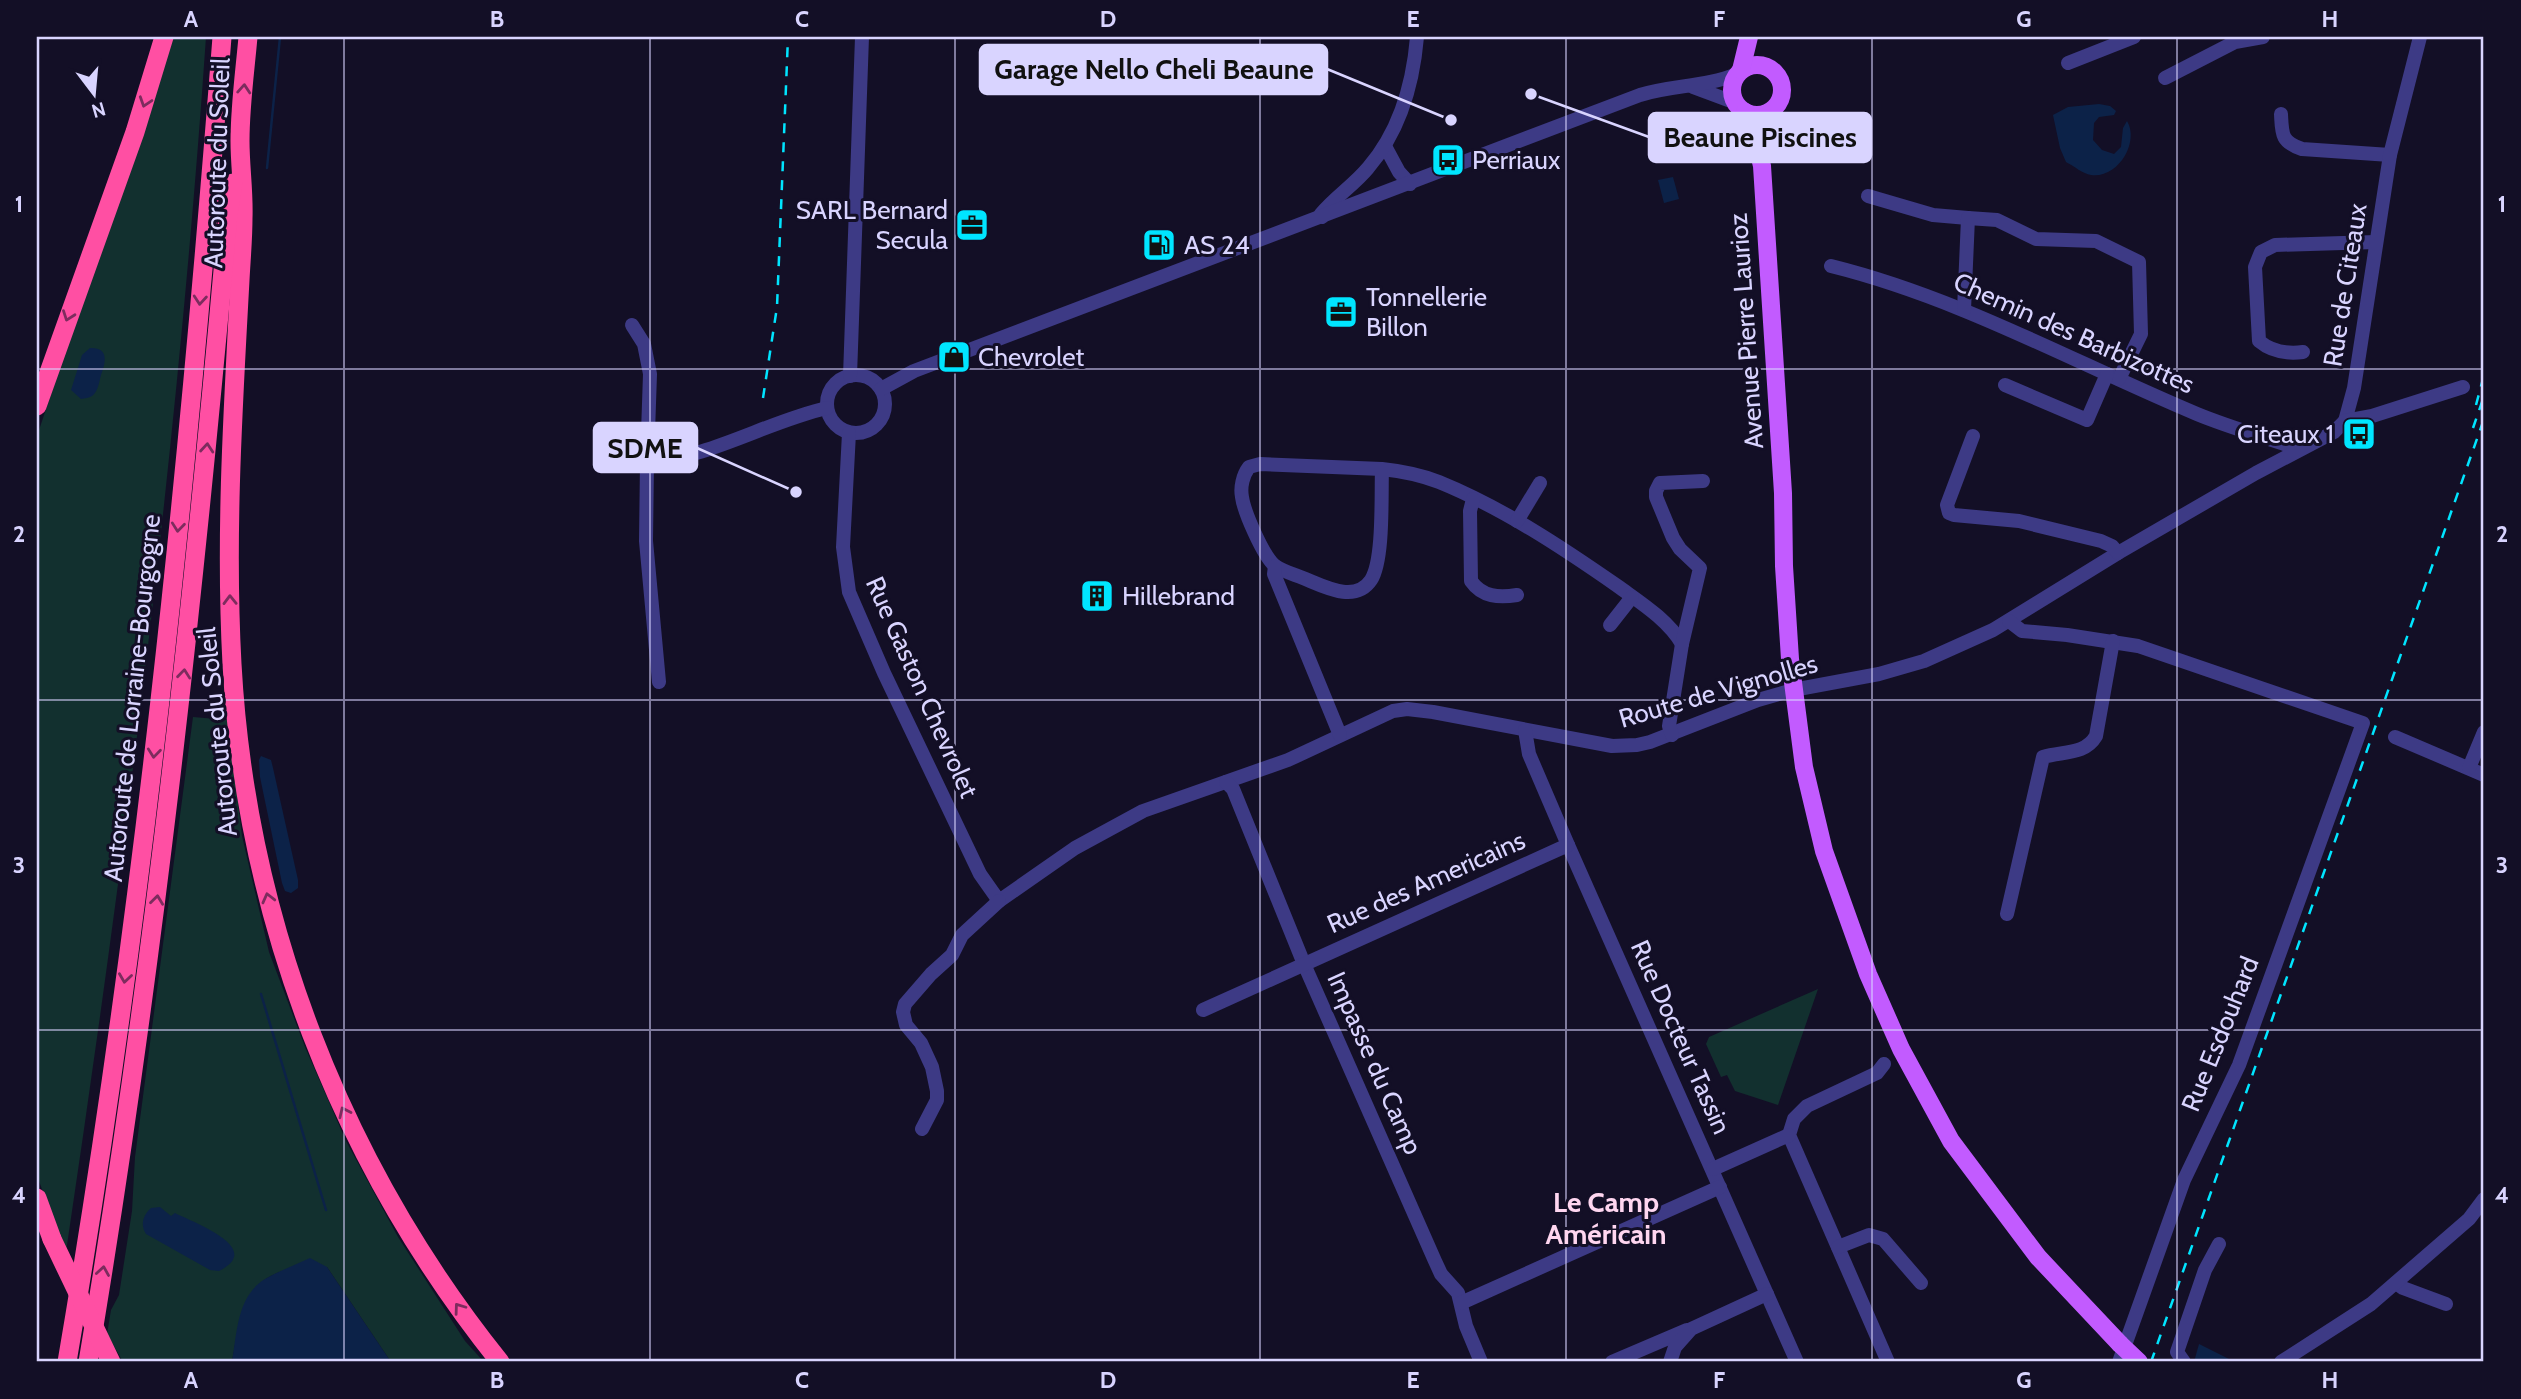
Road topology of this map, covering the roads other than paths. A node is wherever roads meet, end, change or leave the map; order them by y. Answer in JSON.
{"nodes":[{"id":1,"x":164,"y":37,"type":"edge"},
{"id":2,"x":222,"y":37,"type":"edge"},
{"id":3,"x":248,"y":37,"type":"edge"},
{"id":4,"x":862,"y":37,"type":"edge"},
{"id":5,"x":1417,"y":37,"type":"edge"},
{"id":6,"x":1749,"y":37,"type":"edge"},
{"id":7,"x":1758,"y":37,"type":"edge"},
{"id":8,"x":2134,"y":37,"type":"edge"},
{"id":9,"x":2263,"y":37,"type":"edge"},
{"id":10,"x":2420,"y":37,"type":"edge"},
{"id":11,"x":2235,"y":39,"type":"edge"},
{"id":12,"x":2068,"y":63,"type":"dead end"},
{"id":13,"x":1771,"y":68,"type":"junction"},
{"id":14,"x":1739,"y":72,"type":"junction"},
{"id":15,"x":2165,"y":78,"type":"dead end"},
{"id":16,"x":1689,"y":86,"type":"junction"},
{"id":17,"x":1740,"y":108,"type":"junction"},
{"id":18,"x":1773,"y":110,"type":"junction"},
{"id":19,"x":2281,"y":114,"type":"dead end"},
{"id":20,"x":240,"y":141,"type":"junction"},
{"id":21,"x":1385,"y":146,"type":"junction"},
{"id":22,"x":2390,"y":155,"type":"junction"},
{"id":23,"x":1762,"y":166,"type":"junction"},
{"id":24,"x":1410,"y":184,"type":"junction"},
{"id":25,"x":1868,"y":196,"type":"dead end"},
{"id":26,"x":1322,"y":218,"type":"junction"},
{"id":27,"x":1968,"y":218,"type":"junction"},
{"id":28,"x":2376,"y":242,"type":"junction"},
{"id":29,"x":1831,"y":266,"type":"dead end"},
{"id":30,"x":1965,"y":310,"type":"junction"},
{"id":31,"x":632,"y":325,"type":"dead end"},
{"id":32,"x":2303,"y":352,"type":"dead end"},
{"id":33,"x":850,"y":376,"type":"junction"},
{"id":34,"x":2113,"y":376,"type":"junction"},
{"id":35,"x":2005,"y":385,"type":"dead end"},
{"id":36,"x":2463,"y":387,"type":"dead end"},
{"id":37,"x":881,"y":389,"type":"junction"},
{"id":38,"x":37,"y":407,"type":"edge"},
{"id":39,"x":827,"y":408,"type":"junction"},
{"id":40,"x":2345,"y":421,"type":"junction"},
{"id":41,"x":849,"y":433,"type":"junction"},
{"id":42,"x":1973,"y":436,"type":"dead end"},
{"id":43,"x":2293,"y":453,"type":"junction"},
{"id":44,"x":647,"y":463,"type":"junction"},
{"id":45,"x":1382,"y":469,"type":"junction"},
{"id":46,"x":1703,"y":481,"type":"dead end"},
{"id":47,"x":1540,"y":482,"type":"dead end"},
{"id":48,"x":1473,"y":499,"type":"junction"},
{"id":49,"x":1517,"y":522,"type":"junction"},
{"id":50,"x":2118,"y":553,"type":"junction"},
{"id":51,"x":1275,"y":566,"type":"junction"},
{"id":52,"x":1517,"y":595,"type":"dead end"},
{"id":53,"x":1632,"y":597,"type":"junction"},
{"id":54,"x":2009,"y":621,"type":"junction"},
{"id":55,"x":1610,"y":625,"type":"dead end"},
{"id":56,"x":2113,"y":641,"type":"junction"},
{"id":57,"x":1682,"y":644,"type":"junction"},
{"id":58,"x":659,"y":682,"type":"dead end"},
{"id":59,"x":1799,"y":689,"type":"junction"},
{"id":60,"x":1525,"y":730,"type":"junction"},
{"id":61,"x":2484,"y":732,"type":"edge"},
{"id":62,"x":1339,"y":735,"type":"junction"},
{"id":63,"x":1672,"y":735,"type":"junction"},
{"id":64,"x":2395,"y":737,"type":"dead end"},
{"id":65,"x":2469,"y":768,"type":"junction"},
{"id":66,"x":2484,"y":775,"type":"edge"},
{"id":67,"x":1226,"y":782,"type":"junction"},
{"id":68,"x":1568,"y":845,"type":"junction"},
{"id":69,"x":1002,"y":899,"type":"junction"},
{"id":70,"x":2007,"y":914,"type":"dead end"},
{"id":71,"x":1304,"y":964,"type":"junction"},
{"id":72,"x":1203,"y":1010,"type":"dead end"},
{"id":73,"x":1884,"y":1064,"type":"dead end"},
{"id":74,"x":922,"y":1129,"type":"dead end"},
{"id":75,"x":1789,"y":1135,"type":"junction"},
{"id":76,"x":1713,"y":1169,"type":"junction"},
{"id":77,"x":1720,"y":1187,"type":"junction"},
{"id":78,"x":37,"y":1198,"type":"edge"},
{"id":79,"x":2484,"y":1199,"type":"edge"},
{"id":80,"x":2219,"y":1244,"type":"dead end"},
{"id":81,"x":1838,"y":1247,"type":"junction"},
{"id":82,"x":1921,"y":1283,"type":"dead end"},
{"id":83,"x":2396,"y":1283,"type":"junction"},
{"id":84,"x":1767,"y":1294,"type":"junction"},
{"id":85,"x":1461,"y":1303,"type":"junction"},
{"id":86,"x":2446,"y":1304,"type":"dead end"},
{"id":87,"x":1691,"y":1329,"type":"junction"},
{"id":88,"x":2119,"y":1353,"type":"edge"},
{"id":89,"x":67,"y":1362,"type":"edge"},
{"id":90,"x":89,"y":1362,"type":"edge"},
{"id":91,"x":111,"y":1362,"type":"edge"},
{"id":92,"x":500,"y":1362,"type":"edge"},
{"id":93,"x":1481,"y":1362,"type":"edge"},
{"id":94,"x":1612,"y":1362,"type":"edge"},
{"id":95,"x":1670,"y":1362,"type":"edge"},
{"id":96,"x":1797,"y":1362,"type":"edge"},
{"id":97,"x":1888,"y":1362,"type":"edge"},
{"id":98,"x":2139,"y":1362,"type":"edge"},
{"id":99,"x":2184,"y":1362,"type":"edge"},
{"id":100,"x":2281,"y":1362,"type":"edge"}],
"edges":[{"from":1,"to":38,"type":"highway","one_way":true},
{"from":2,"to":89,"type":"highway","name":"Autoroute de Lorraine-Bourgogne","one_way":true},
{"from":20,"to":3,"type":"highway","name":"Autoroute du Soleil","one_way":true},
{"from":4,"to":33,"type":"street"},
{"from":5,"to":21,"type":"street"},
{"from":6,"to":14,"type":"main road"},
{"from":7,"to":13,"type":"main road"},
{"from":8,"to":12,"type":"street"},
{"from":9,"to":11,"type":"street"},
{"from":10,"to":22,"type":"street","name":"Rue de Citeaux"},
{"from":11,"to":15,"type":"street"},
{"from":13,"to":14,"type":"main road"},
{"from":13,"to":18,"type":"main road"},
{"from":14,"to":16,"type":"street"},
{"from":14,"to":17,"type":"main road"},
{"from":16,"to":17,"type":"street"},
{"from":16,"to":24,"type":"street"},
{"from":17,"to":18,"type":"main road"},
{"from":17,"to":23,"type":"main road","name":"Avenue Pierre Laurioz"},
{"from":18,"to":23,"type":"main road","name":"Avenue Pierre Laurioz"},
{"from":19,"to":22,"type":"street"},
{"from":90,"to":20,"type":"highway","name":"Autoroute de Lorraine-Bourgogne","one_way":true},
{"from":92,"to":20,"type":"highway","name":"Autoroute du Soleil","one_way":true},
{"from":21,"to":24,"type":"street"},
{"from":21,"to":26,"type":"street"},
{"from":22,"to":28,"type":"street","name":"Rue de Citeaux"},
{"from":23,"to":59,"type":"main road","name":"Avenue Pierre Laurioz"},
{"from":24,"to":26,"type":"street"},
{"from":25,"to":27,"type":"street"},
{"from":26,"to":37,"type":"street"},
{"from":27,"to":30,"type":"street"},
{"from":27,"to":34,"type":"street"},
{"from":28,"to":32,"type":"street"},
{"from":28,"to":40,"type":"street","name":"Rue de Citeaux"},
{"from":29,"to":30,"type":"street","name":"Chemin des Barbizottes"},
{"from":30,"to":34,"type":"street","name":"Chemin des Barbizottes"},
{"from":31,"to":44,"type":"street"},
{"from":33,"to":37,"type":"street"},
{"from":33,"to":39,"type":"street"},
{"from":34,"to":35,"type":"street"},
{"from":34,"to":43,"type":"street","name":"Chemin des Barbizottes"},
{"from":36,"to":40,"type":"street","name":"Route de Vignolles"},
{"from":37,"to":41,"type":"street"},
{"from":39,"to":41,"type":"street"},
{"from":39,"to":44,"type":"street"},
{"from":40,"to":43,"type":"street","name":"Route de Vignolles"},
{"from":41,"to":69,"type":"street","name":"Rue Gaston Chevrolet"},
{"from":42,"to":50,"type":"street"},
{"from":43,"to":50,"type":"street","name":"Route de Vignolles"},
{"from":44,"to":58,"type":"street"},
{"from":45,"to":48,"type":"street"},
{"from":45,"to":51,"type":"street"},
{"from":45,"to":51,"type":"street"},
{"from":46,"to":57,"type":"street"},
{"from":47,"to":49,"type":"street"},
{"from":48,"to":49,"type":"street"},
{"from":48,"to":52,"type":"street"},
{"from":49,"to":53,"type":"street"},
{"from":50,"to":54,"type":"street","name":"Route de Vignolles"},
{"from":51,"to":62,"type":"street"},
{"from":53,"to":55,"type":"street"},
{"from":53,"to":57,"type":"street"},
{"from":54,"to":56,"type":"street"},
{"from":54,"to":59,"type":"street","name":"Route de Vignolles"},
{"from":56,"to":70,"type":"street"},
{"from":56,"to":88,"type":"street","name":"Rue Esdouhard"},
{"from":57,"to":63,"type":"street"},
{"from":59,"to":63,"type":"street","name":"Route de Vignolles"},
{"from":59,"to":88,"type":"main road","name":"Avenue Pierre Laurioz"},
{"from":60,"to":62,"type":"street","name":"Route de Vignolles"},
{"from":60,"to":63,"type":"street","name":"Route de Vignolles"},
{"from":60,"to":68,"type":"street","name":"Rue Docteur Tassin"},
{"from":61,"to":65,"type":"street"},
{"from":62,"to":67,"type":"street","name":"Route de Vignolles"},
{"from":64,"to":65,"type":"street"},
{"from":65,"to":66,"type":"street"},
{"from":67,"to":69,"type":"street","name":"Route de Vignolles"},
{"from":67,"to":71,"type":"street","name":"Impasse du Camp"},
{"from":68,"to":71,"type":"street","name":"Rue des Americains"},
{"from":68,"to":76,"type":"street","name":"Rue Docteur Tassin"},
{"from":69,"to":74,"type":"street","name":"Route de Vignolles"},
{"from":71,"to":72,"type":"street","name":"Rue des Americains"},
{"from":71,"to":85,"type":"street","name":"Impasse du Camp"},
{"from":73,"to":75,"type":"street"},
{"from":75,"to":76,"type":"street"},
{"from":75,"to":81,"type":"street"},
{"from":76,"to":77,"type":"street","name":"Rue Docteur Tassin"},
{"from":77,"to":84,"type":"street","name":"Rue Docteur Tassin"},
{"from":77,"to":85,"type":"street"},
{"from":78,"to":91,"type":"highway","bridge":true},
{"from":79,"to":83,"type":"street"},
{"from":80,"to":99,"type":"street"},
{"from":81,"to":82,"type":"street"},
{"from":81,"to":97,"type":"street"},
{"from":83,"to":86,"type":"street"},
{"from":83,"to":100,"type":"street"},
{"from":84,"to":87,"type":"street"},
{"from":84,"to":96,"type":"street","name":"Rue Docteur Tassin"},
{"from":85,"to":93,"type":"street","name":"Impasse du Camp"},
{"from":87,"to":94,"type":"street"},
{"from":87,"to":95,"type":"street"},
{"from":88,"to":98,"type":"main road","name":"Avenue Pierre Laurioz","bridge":true}]}
